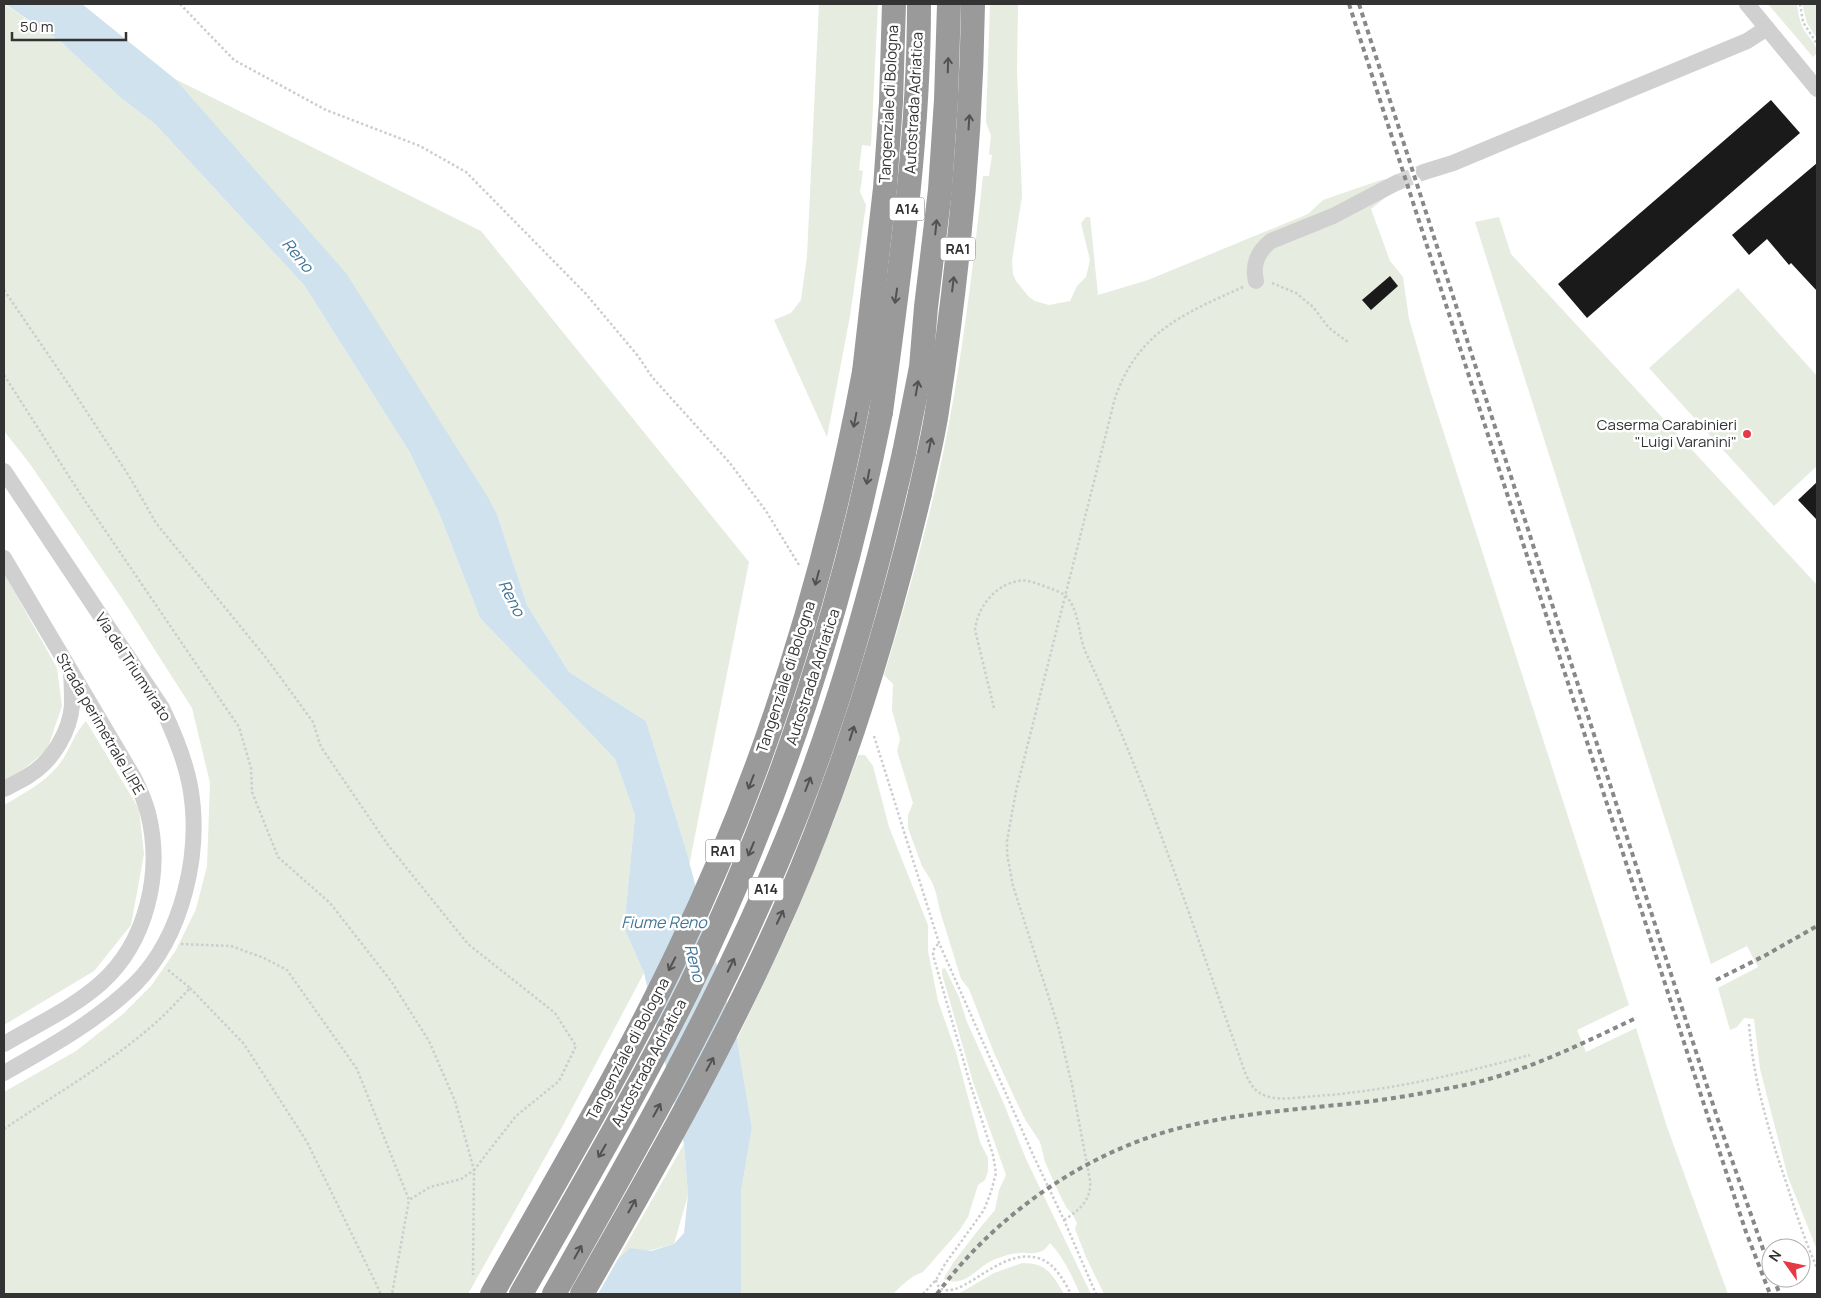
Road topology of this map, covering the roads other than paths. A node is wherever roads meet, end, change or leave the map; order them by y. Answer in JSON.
{"nodes":[{"id":1,"x":894,"y":4,"type":"edge"},
{"id":2,"x":919,"y":4,"type":"edge"},
{"id":3,"x":949,"y":4,"type":"edge"},
{"id":4,"x":973,"y":4,"type":"edge"},
{"id":5,"x":1747,"y":4,"type":"edge"},
{"id":6,"x":1767,"y":28,"type":"junction"},
{"id":7,"x":1817,"y":88,"type":"edge"},
{"id":8,"x":1424,"y":172,"type":"tunnel mouth"},
{"id":9,"x":1396,"y":183,"type":"tunnel mouth"},
{"id":10,"x":1256,"y":280,"type":"road end"},
{"id":11,"x":4,"y":471,"type":"edge"},
{"id":12,"x":4,"y":558,"type":"edge"},
{"id":13,"x":72,"y":674,"type":"junction"},
{"id":14,"x":4,"y":789,"type":"edge"},
{"id":15,"x":4,"y":1044,"type":"edge"},
{"id":16,"x":4,"y":1073,"type":"edge"},
{"id":17,"x":492,"y":1294,"type":"edge"},
{"id":18,"x":521,"y":1294,"type":"edge"},
{"id":19,"x":554,"y":1294,"type":"edge"},
{"id":20,"x":582,"y":1294,"type":"edge"}],
"edges":[{"from":1,"to":17,"type":"highway","name":"Tangenziale di Bologna","number":"RA1","one_way":true,"bridge":true},
{"from":2,"to":18,"type":"highway","name":"Autostrada Adriatica","number":"A14","one_way":true,"bridge":true},
{"from":19,"to":3,"type":"highway","name":"Autostrada Adriatica","number":"A14","one_way":true,"bridge":true},
{"from":20,"to":4,"type":"highway","number":"RA1","one_way":true,"bridge":true},
{"from":5,"to":6,"type":"street"},
{"from":6,"to":7,"type":"street"},
{"from":6,"to":8,"type":"street"},
{"from":9,"to":10,"type":"street"},
{"from":11,"to":16,"type":"street","name":"Via del Triumvirato"},
{"from":12,"to":13,"type":"street","name":"Strada perimetrale LIPE"},
{"from":13,"to":14,"type":"street"},
{"from":13,"to":15,"type":"street","name":"Strada perimetrale LIPE"}]}
